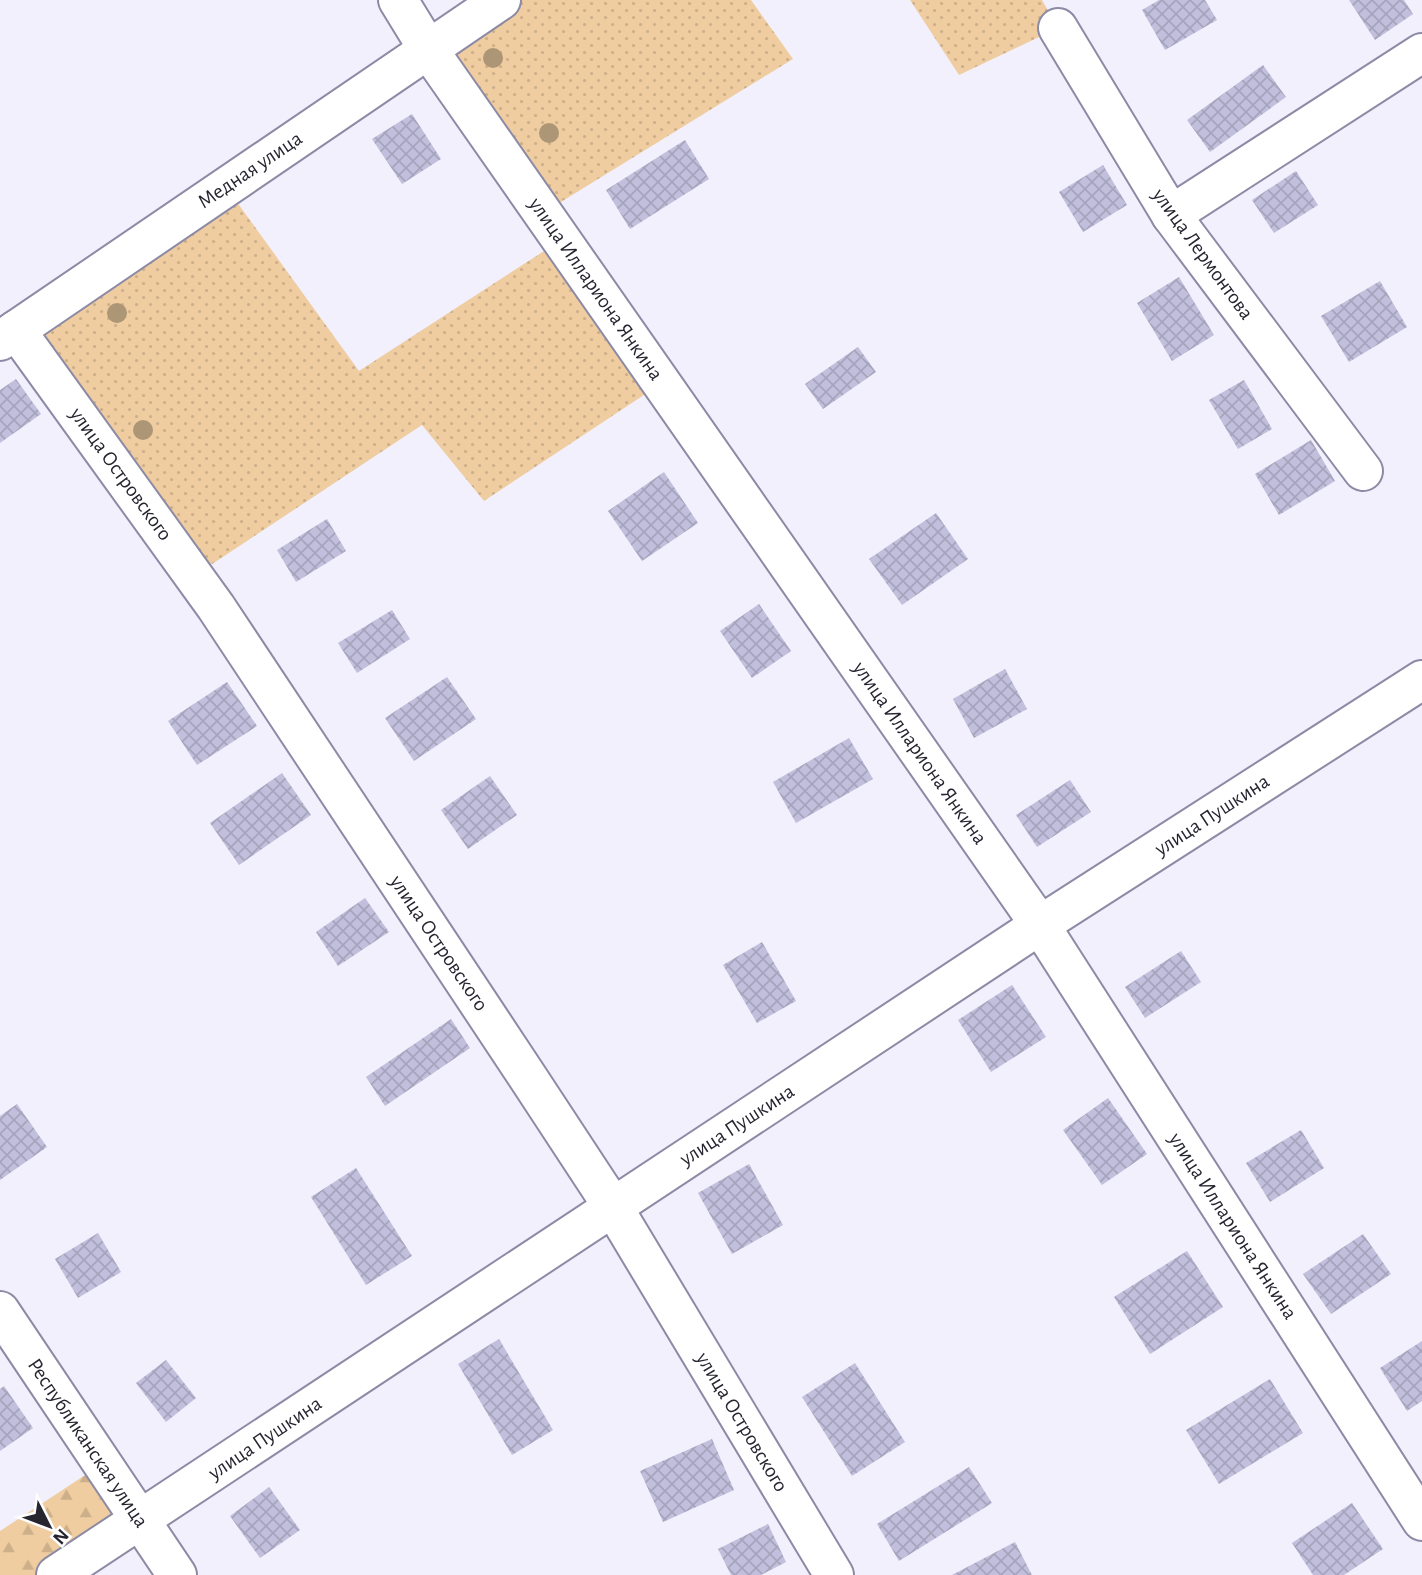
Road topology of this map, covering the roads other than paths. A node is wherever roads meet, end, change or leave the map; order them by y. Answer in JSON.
{"nodes":[{"id":1,"x":398,"y":0,"type":"edge"},
{"id":2,"x":501,"y":0,"type":"edge"},
{"id":3,"x":1058,"y":28,"type":"dead end"},
{"id":4,"x":428,"y":49,"type":"junction"},
{"id":5,"x":1422,"y":53,"type":"edge"},
{"id":6,"x":1171,"y":215,"type":"junction"},
{"id":7,"x":8,"y":336,"type":"edge"},
{"id":8,"x":1363,"y":471,"type":"dead end"},
{"id":9,"x":1422,"y":680,"type":"edge"},
{"id":10,"x":1040,"y":925,"type":"junction"},
{"id":11,"x":613,"y":1207,"type":"junction"},
{"id":12,"x":0,"y":1311,"type":"edge"},
{"id":13,"x":140,"y":1521,"type":"junction"},
{"id":14,"x":1422,"y":1521,"type":"edge"},
{"id":15,"x":56,"y":1575,"type":"edge"},
{"id":16,"x":177,"y":1575,"type":"edge"},
{"id":17,"x":834,"y":1575,"type":"edge"}],
"edges":[{"from":1,"to":4,"type":"street","name":"улица Иллариона Янкина"},
{"from":2,"to":4,"type":"street","name":"Медная улица"},
{"from":3,"to":6,"type":"street","name":"улица Лермонтова"},
{"from":4,"to":7,"type":"street","name":"Медная улица"},
{"from":4,"to":10,"type":"street","name":"улица Иллариона Янкина"},
{"from":5,"to":6,"type":"street"},
{"from":6,"to":8,"type":"street","name":"улица Лермонтова"},
{"from":7,"to":11,"type":"street","name":"улица Островского"},
{"from":9,"to":10,"type":"street","name":"улица Пушкина"},
{"from":10,"to":11,"type":"street","name":"улица Пушкина"},
{"from":10,"to":14,"type":"street","name":"улица Иллариона Янкина"},
{"from":11,"to":13,"type":"street","name":"улица Пушкина"},
{"from":11,"to":17,"type":"street","name":"улица Островского"},
{"from":12,"to":13,"type":"street","name":"Республиканская улица"},
{"from":13,"to":15,"type":"street","name":"улица Пушкина"},
{"from":13,"to":16,"type":"street","name":"Республиканская улица"}]}
